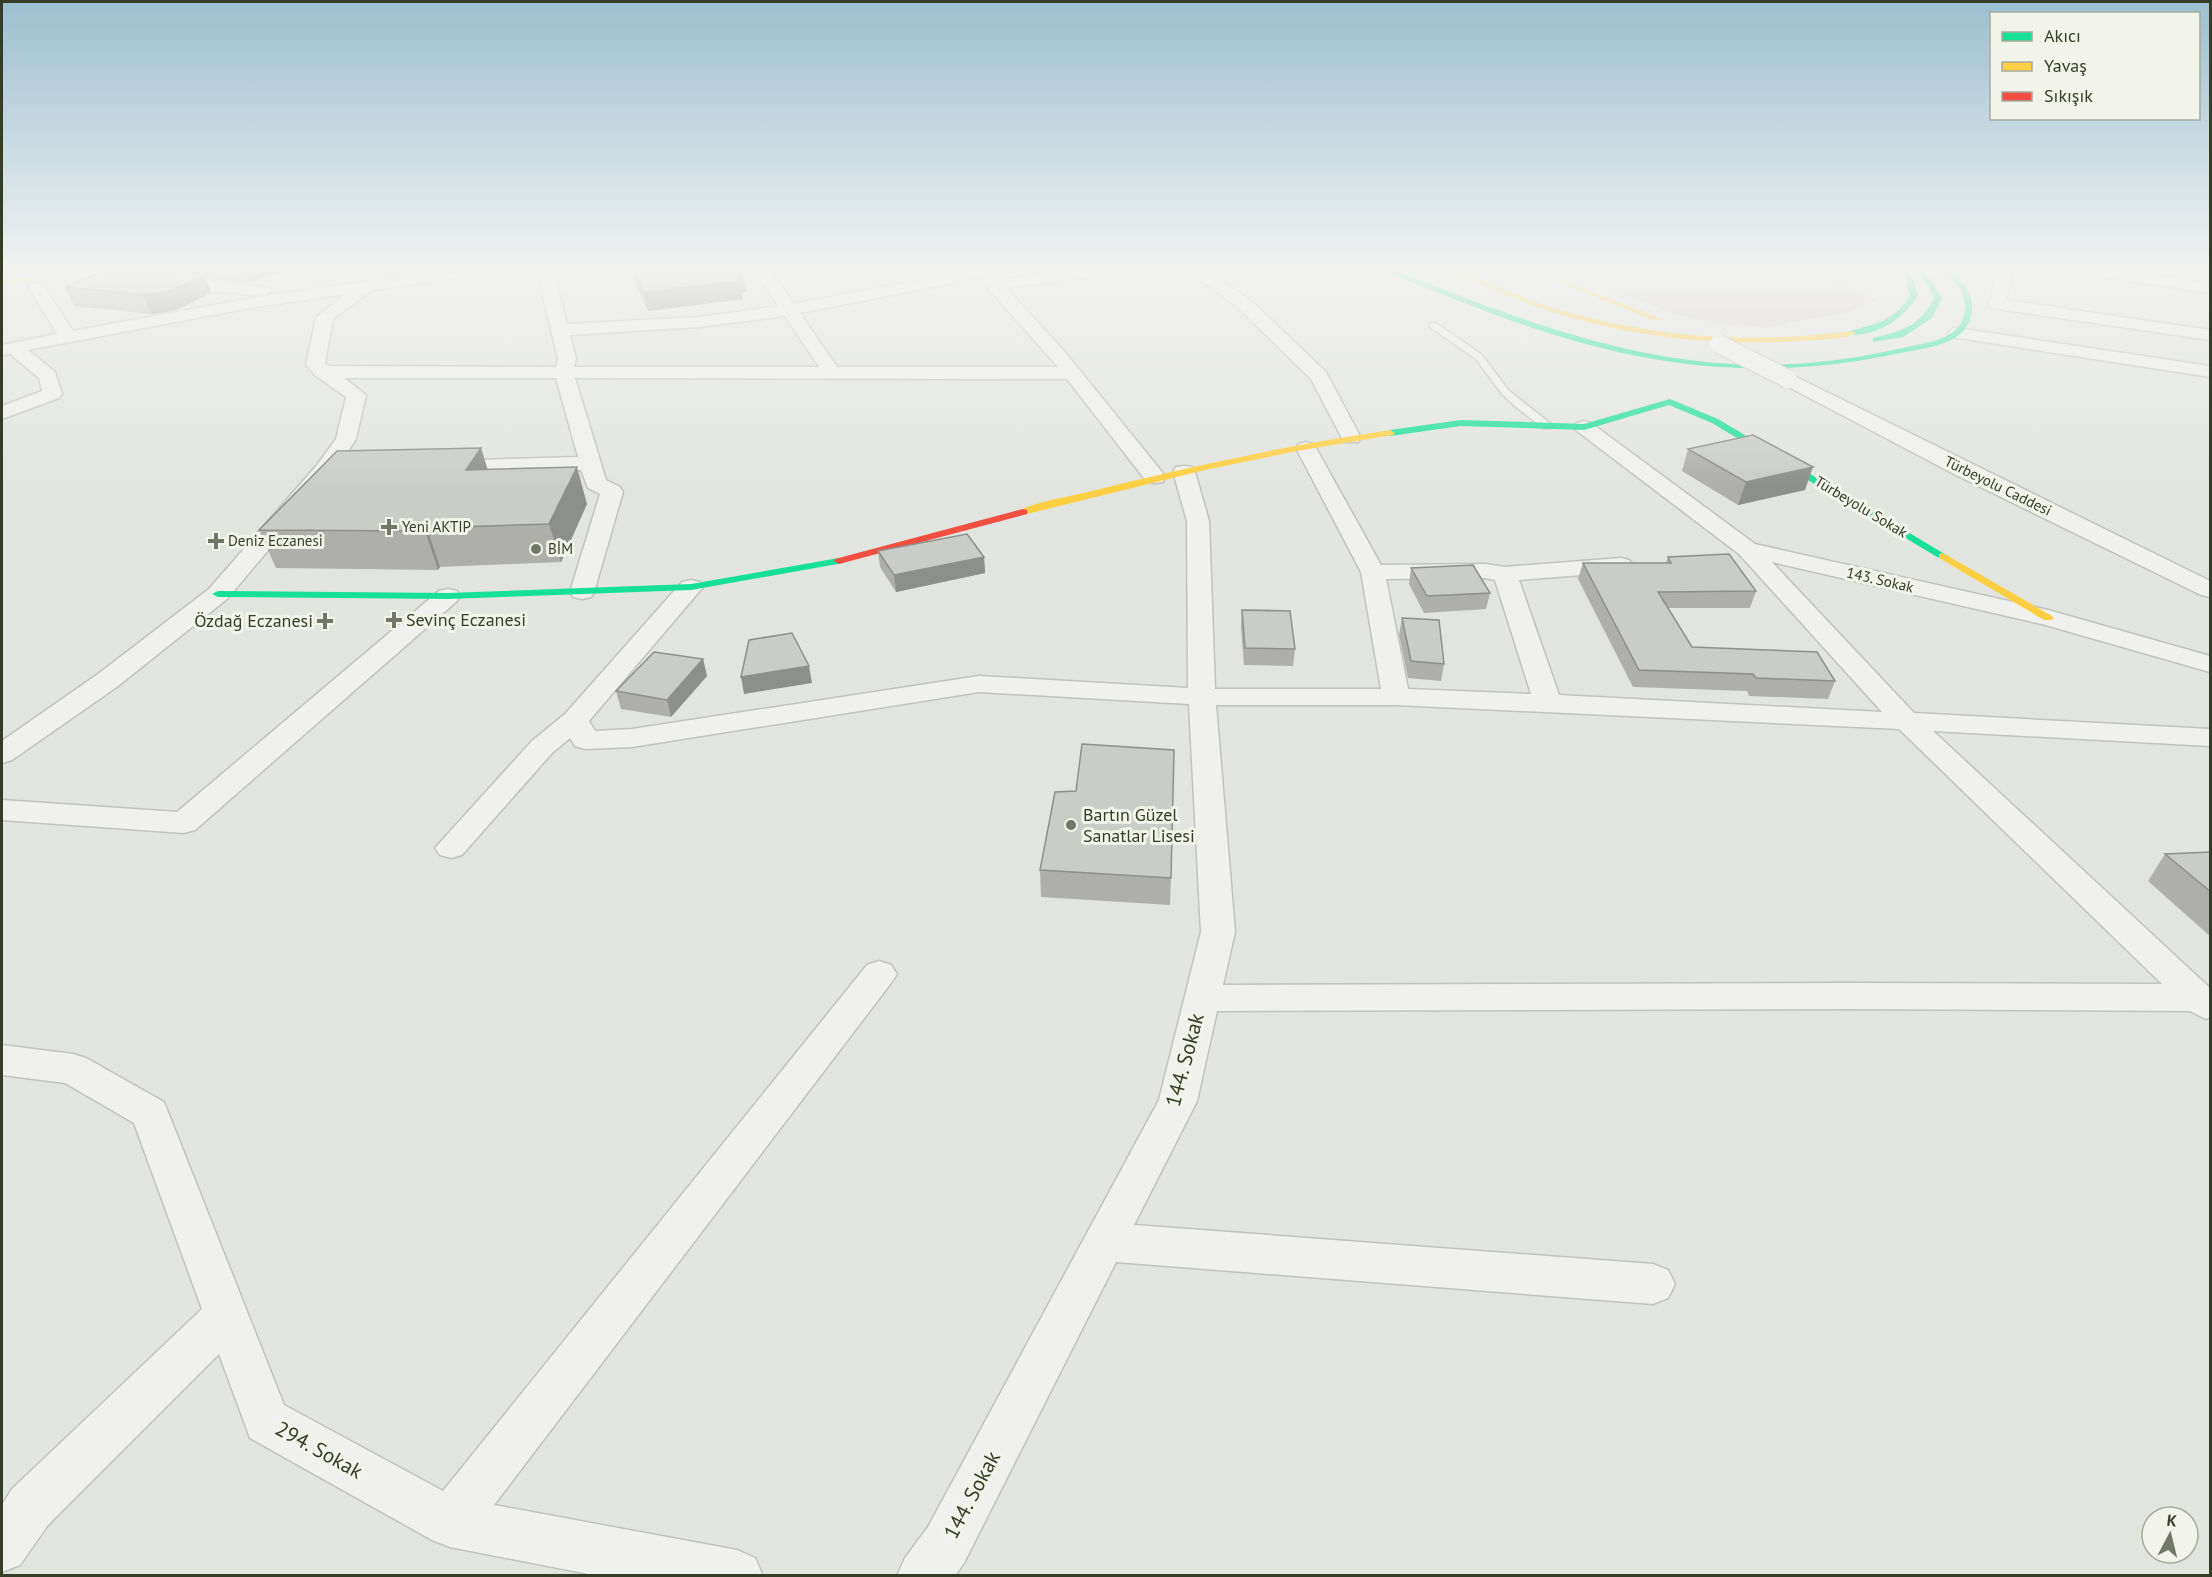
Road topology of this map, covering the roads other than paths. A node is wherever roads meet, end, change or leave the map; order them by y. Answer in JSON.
{"nodes":[{"id":1,"x":50,"y":341,"type":"edge"},
{"id":2,"x":320,"y":341,"type":"edge"},
{"id":3,"x":563,"y":341,"type":"edge"},
{"id":4,"x":810,"y":341,"type":"edge"},
{"id":5,"x":1045,"y":341,"type":"edge"},
{"id":6,"x":1282,"y":341,"type":"edge"},
{"id":7,"x":1455,"y":341,"type":"edge"},
{"id":8,"x":1581,"y":341,"type":"edge"},
{"id":9,"x":1641,"y":341,"type":"edge"},
{"id":10,"x":1705,"y":341,"type":"edge"},
{"id":11,"x":1711,"y":341,"type":"edge"},
{"id":12,"x":1785,"y":341,"type":"edge"},
{"id":13,"x":1876,"y":341,"type":"edge"},
{"id":14,"x":1942,"y":341,"type":"edge"},
{"id":15,"x":2007,"y":341,"type":"edge"},
{"id":16,"x":1715,"y":342,"type":"junction"},
{"id":17,"x":8,"y":349,"type":"edge"},
{"id":18,"x":323,"y":372,"type":"junction"},
{"id":19,"x":564,"y":372,"type":"junction"},
{"id":20,"x":2211,"y":372,"type":"edge"},
{"id":21,"x":832,"y":373,"type":"junction"},
{"id":22,"x":1071,"y":373,"type":"junction"},
{"id":23,"x":2,"y":413,"type":"edge"},
{"id":24,"x":1546,"y":426,"type":"junction"},
{"id":25,"x":1584,"y":427,"type":"junction"},
{"id":26,"x":1351,"y":438,"type":"junction"},
{"id":27,"x":1306,"y":448,"type":"junction"},
{"id":28,"x":590,"y":463,"type":"junction"},
{"id":29,"x":429,"y":467,"type":"edge"},
{"id":30,"x":348,"y":469,"type":"edge"},
{"id":31,"x":325,"y":470,"type":"junction"},
{"id":32,"x":1184,"y":472,"type":"junction"},
{"id":33,"x":1155,"y":477,"type":"junction"},
{"id":34,"x":1751,"y":554,"type":"junction"},
{"id":35,"x":1719,"y":560,"type":"edge"},
{"id":36,"x":1648,"y":564,"type":"edge"},
{"id":37,"x":1373,"y":572,"type":"junction"},
{"id":38,"x":1504,"y":574,"type":"junction"},
{"id":39,"x":691,"y":587,"type":"junction"},
{"id":40,"x":2211,"y":590,"type":"edge"},
{"id":41,"x":582,"y":592,"type":"junction"},
{"id":42,"x":218,"y":594,"type":"junction"},
{"id":43,"x":448,"y":596,"type":"junction"},
{"id":44,"x":2048,"y":618,"type":"junction"},
{"id":45,"x":2211,"y":664,"type":"edge"},
{"id":46,"x":1202,"y":697,"type":"junction"},
{"id":47,"x":1396,"y":697,"type":"junction"},
{"id":48,"x":1548,"y":703,"type":"junction"},
{"id":49,"x":575,"y":720,"type":"junction"},
{"id":50,"x":1906,"y":721,"type":"junction"},
{"id":51,"x":2211,"y":737,"type":"edge"},
{"id":52,"x":2,"y":754,"type":"edge"},
{"id":53,"x":2,"y":810,"type":"edge"},
{"id":54,"x":451,"y":848,"type":"dead end"},
{"id":55,"x":879,"y":974,"type":"dead end"},
{"id":56,"x":1202,"y":998,"type":"junction"},
{"id":57,"x":2205,"y":1003,"type":"edge"},
{"id":58,"x":2,"y":1060,"type":"edge"},
{"id":59,"x":1104,"y":1242,"type":"junction"},
{"id":60,"x":1653,"y":1284,"type":"dead end"},
{"id":61,"x":227,"y":1315,"type":"junction"},
{"id":62,"x":450,"y":1522,"type":"junction"},
{"id":63,"x":2,"y":1547,"type":"edge"},
{"id":64,"x":737,"y":1575,"type":"edge"},
{"id":65,"x":923,"y":1575,"type":"edge"}],
"edges":[{"from":1,"to":17,"type":"street"},
{"from":2,"to":18,"type":"street"},
{"from":3,"to":19,"type":"street"},
{"from":4,"to":21,"type":"street"},
{"from":5,"to":22,"type":"street"},
{"from":6,"to":26,"type":"street"},
{"from":7,"to":24,"type":"lane"},
{"from":8,"to":14,"type":"main road"},
{"from":9,"to":13,"type":"main road"},
{"from":10,"to":16,"type":"main road"},
{"from":11,"to":16,"type":"main road"},
{"from":12,"to":16,"type":"main road"},
{"from":15,"to":20,"type":"street"},
{"from":16,"to":40,"type":"street","name":"Türbeyolu Caddesi","bridge":true},
{"from":17,"to":23,"type":"street"},
{"from":18,"to":19,"type":"street"},
{"from":18,"to":31,"type":"street"},
{"from":19,"to":21,"type":"street"},
{"from":19,"to":28,"type":"street"},
{"from":21,"to":22,"type":"street"},
{"from":22,"to":33,"type":"street"},
{"from":24,"to":25,"type":"main road"},
{"from":24,"to":26,"type":"main road"},
{"from":25,"to":34,"type":"street","name":"143. Sokak"},
{"from":25,"to":44,"type":"main road","name":"Türbeyolu Sokak"},
{"from":26,"to":27,"type":"main road"},
{"from":27,"to":32,"type":"main road"},
{"from":27,"to":37,"type":"street"},
{"from":28,"to":29,"type":"street"},
{"from":28,"to":41,"type":"street"},
{"from":30,"to":31,"type":"street"},
{"from":31,"to":42,"type":"street"},
{"from":32,"to":33,"type":"main road"},
{"from":32,"to":46,"type":"street","name":"144. Sokak"},
{"from":33,"to":39,"type":"main road"},
{"from":34,"to":35,"type":"street"},
{"from":34,"to":44,"type":"street","name":"143. Sokak"},
{"from":34,"to":50,"type":"street"},
{"from":36,"to":38,"type":"street"},
{"from":37,"to":38,"type":"street"},
{"from":37,"to":47,"type":"street"},
{"from":38,"to":48,"type":"street"},
{"from":39,"to":41,"type":"main road"},
{"from":39,"to":49,"type":"street"},
{"from":41,"to":43,"type":"main road"},
{"from":42,"to":43,"type":"main road"},
{"from":42,"to":52,"type":"street"},
{"from":43,"to":53,"type":"street"},
{"from":44,"to":45,"type":"street","name":"143. Sokak"},
{"from":46,"to":47,"type":"street"},
{"from":46,"to":49,"type":"street"},
{"from":46,"to":56,"type":"street","name":"144. Sokak"},
{"from":47,"to":48,"type":"street"},
{"from":48,"to":50,"type":"street"},
{"from":49,"to":54,"type":"street"},
{"from":50,"to":51,"type":"street"},
{"from":50,"to":57,"type":"street"},
{"from":55,"to":62,"type":"street"},
{"from":56,"to":57,"type":"street"},
{"from":56,"to":59,"type":"street","name":"144. Sokak"},
{"from":58,"to":61,"type":"street","name":"294. Sokak"},
{"from":59,"to":60,"type":"street"},
{"from":59,"to":65,"type":"street","name":"144. Sokak"},
{"from":61,"to":62,"type":"street","name":"294. Sokak"},
{"from":61,"to":63,"type":"street"},
{"from":62,"to":64,"type":"street","name":"294. Sokak"}]}
